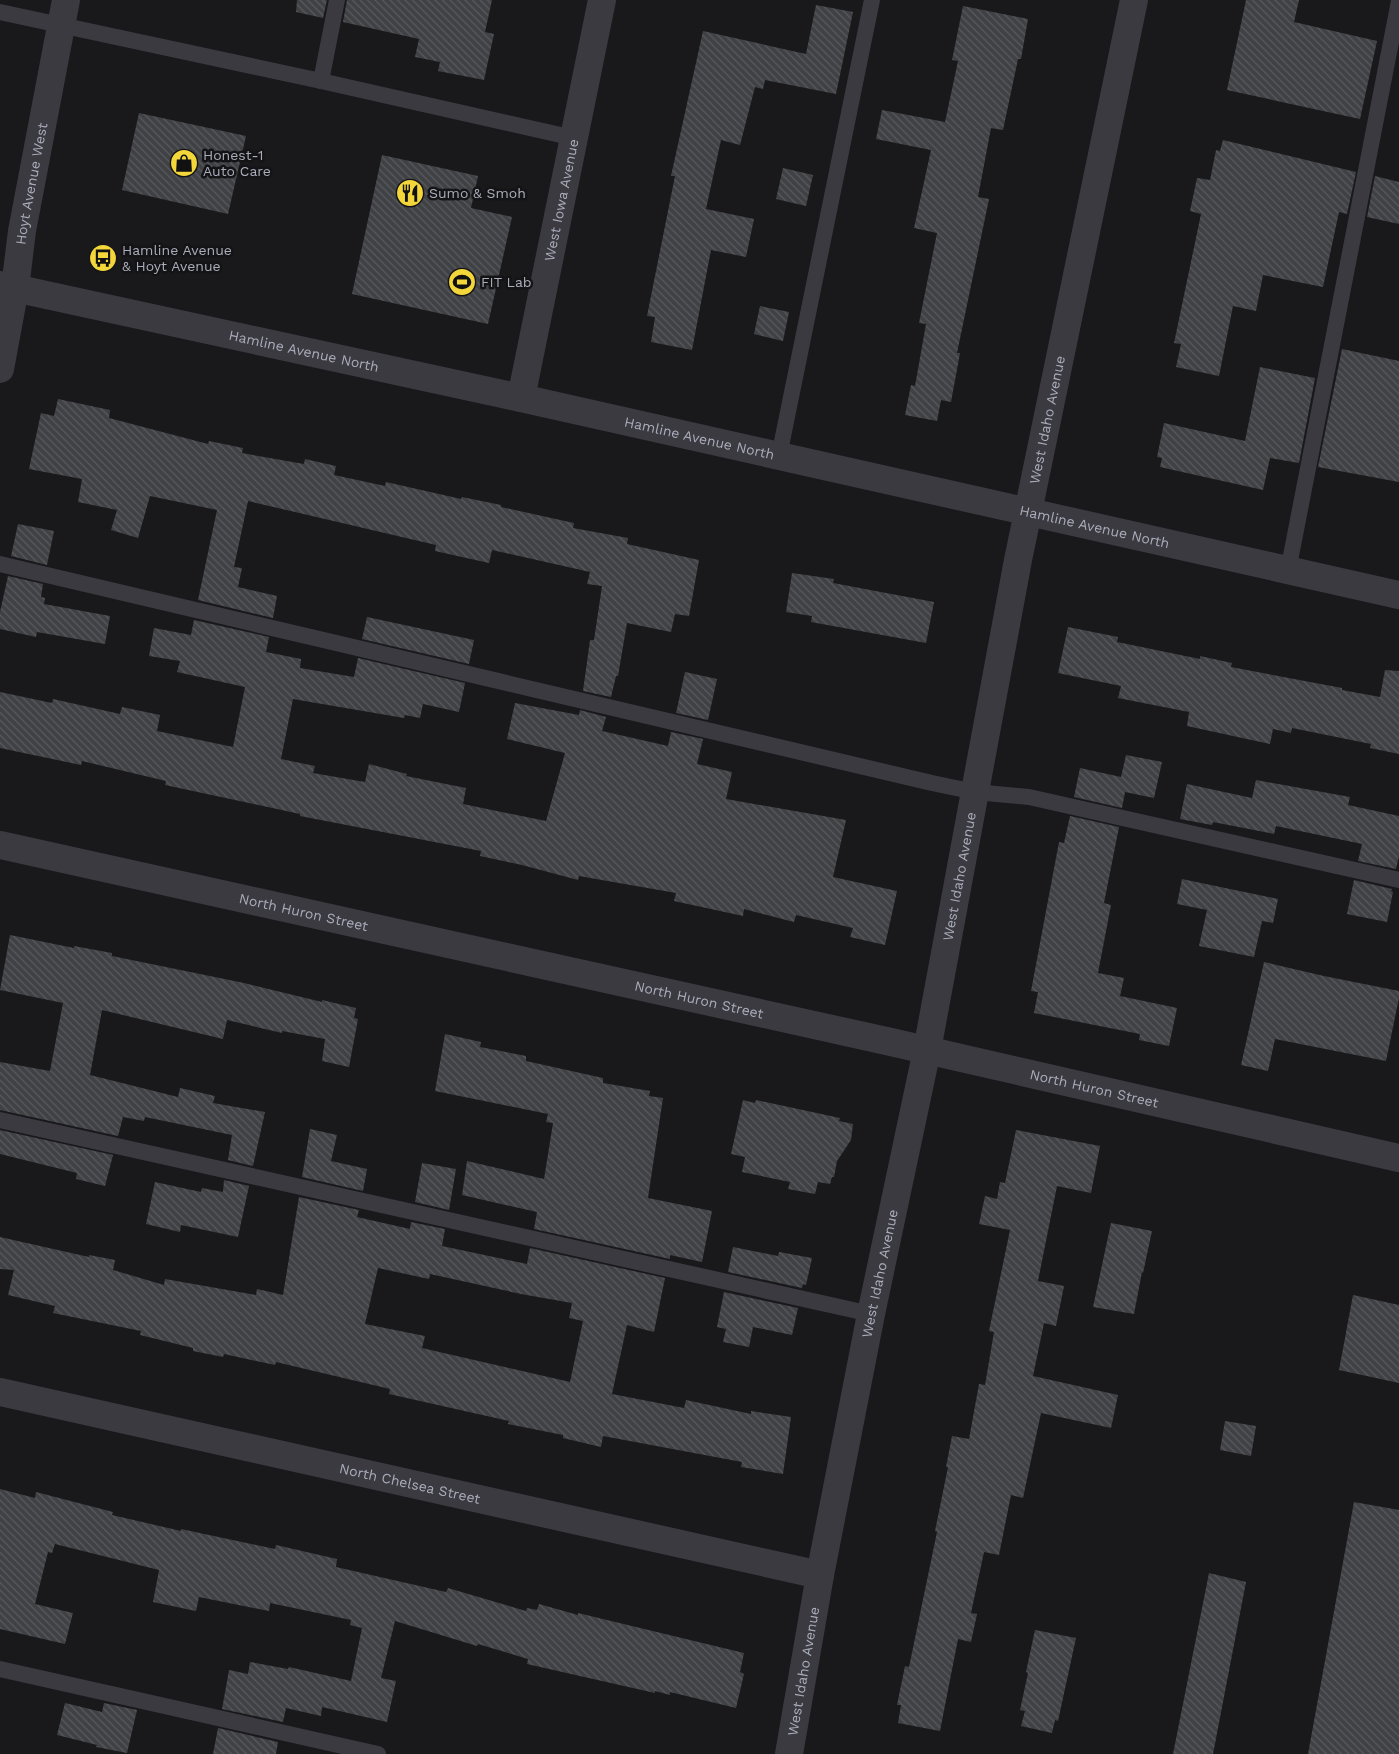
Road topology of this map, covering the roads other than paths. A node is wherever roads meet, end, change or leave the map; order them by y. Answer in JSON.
{"nodes":[{"id":1,"x":337,"y":0,"type":"edge"},
{"id":2,"x":602,"y":0,"type":"edge"},
{"id":3,"x":872,"y":0,"type":"edge"},
{"id":4,"x":1134,"y":0,"type":"edge"},
{"id":5,"x":1399,"y":1,"type":"edge"},
{"id":6,"x":0,"y":12,"type":"edge"},
{"id":7,"x":63,"y":13,"type":"edge"},
{"id":8,"x":321,"y":81,"type":"junction"},
{"id":9,"x":574,"y":138,"type":"junction"},
{"id":10,"x":7,"y":286,"type":"edge"},
{"id":11,"x":0,"y":369,"type":"edge"},
{"id":12,"x":521,"y":398,"type":"junction"},
{"id":13,"x":778,"y":456,"type":"junction"},
{"id":14,"x":1029,"y":513,"type":"junction"},
{"id":15,"x":0,"y":564,"type":"edge"},
{"id":16,"x":1288,"y":571,"type":"junction"},
{"id":17,"x":1399,"y":595,"type":"edge"},
{"id":18,"x":975,"y":792,"type":"junction"},
{"id":19,"x":0,"y":845,"type":"edge"},
{"id":20,"x":1399,"y":880,"type":"edge"},
{"id":21,"x":927,"y":1050,"type":"junction"},
{"id":22,"x":0,"y":1120,"type":"edge"},
{"id":23,"x":1399,"y":1158,"type":"edge"},
{"id":24,"x":871,"y":1314,"type":"junction"},
{"id":25,"x":0,"y":1392,"type":"edge"},
{"id":26,"x":820,"y":1575,"type":"junction"},
{"id":27,"x":0,"y":1669,"type":"edge"},
{"id":28,"x":378,"y":1754,"type":"edge"},
{"id":29,"x":789,"y":1754,"type":"edge"}],
"edges":[{"from":1,"to":8,"type":"lane"},
{"from":2,"to":9,"type":"street","name":"West Iowa Avenue"},
{"from":3,"to":13,"type":"lane"},
{"from":4,"to":14,"type":"street","name":"West Idaho Avenue"},
{"from":5,"to":16,"type":"lane"},
{"from":6,"to":7,"type":"lane"},
{"from":7,"to":8,"type":"lane"},
{"from":7,"to":10,"type":"street","name":"Hoyt Avenue West"},
{"from":8,"to":9,"type":"lane"},
{"from":9,"to":12,"type":"street","name":"West Iowa Avenue"},
{"from":10,"to":11,"type":"street","name":"Hoyt Avenue West"},
{"from":10,"to":12,"type":"street","name":"Hamline Avenue North"},
{"from":12,"to":13,"type":"street","name":"Hamline Avenue North"},
{"from":13,"to":14,"type":"street","name":"Hamline Avenue North"},
{"from":14,"to":16,"type":"street","name":"Hamline Avenue North"},
{"from":14,"to":18,"type":"street","name":"West Idaho Avenue"},
{"from":15,"to":18,"type":"lane"},
{"from":16,"to":17,"type":"street","name":"Hamline Avenue North"},
{"from":18,"to":20,"type":"lane"},
{"from":18,"to":21,"type":"street","name":"West Idaho Avenue"},
{"from":19,"to":21,"type":"street","name":"North Huron Street"},
{"from":21,"to":23,"type":"street","name":"North Huron Street"},
{"from":21,"to":24,"type":"street","name":"West Idaho Avenue"},
{"from":22,"to":24,"type":"lane"},
{"from":24,"to":26,"type":"street","name":"West Idaho Avenue"},
{"from":25,"to":26,"type":"street","name":"North Chelsea Street"},
{"from":26,"to":29,"type":"street","name":"West Idaho Avenue"},
{"from":27,"to":28,"type":"lane"}]}
